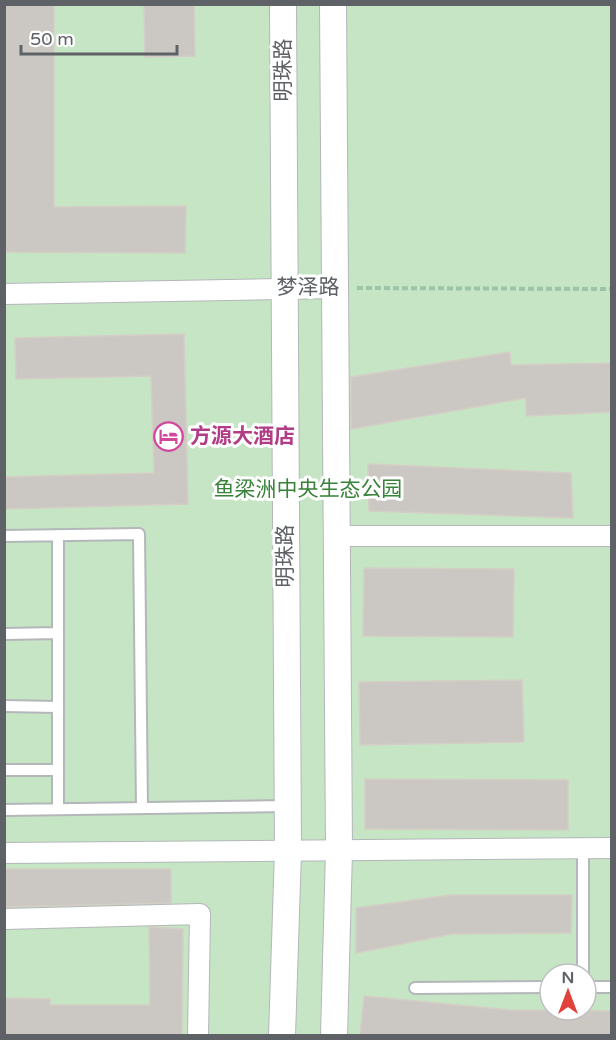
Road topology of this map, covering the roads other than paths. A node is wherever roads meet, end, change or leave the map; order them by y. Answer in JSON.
{"nodes":[{"id":1,"x":283,"y":4,"type":"edge"},
{"id":2,"x":333,"y":4,"type":"edge"},
{"id":3,"x":283,"y":287,"type":"junction"},
{"id":4,"x":334,"y":288,"type":"junction"},
{"id":5,"x":4,"y":294,"type":"edge"},
{"id":6,"x":58,"y":535,"type":"junction"},
{"id":7,"x":4,"y":536,"type":"edge"},
{"id":8,"x":336,"y":536,"type":"junction"},
{"id":9,"x":612,"y":536,"type":"edge"},
{"id":10,"x":58,"y":633,"type":"junction"},
{"id":11,"x":4,"y":634,"type":"edge"},
{"id":12,"x":4,"y":706,"type":"edge"},
{"id":13,"x":58,"y":707,"type":"junction"},
{"id":14,"x":4,"y":770,"type":"edge"},
{"id":15,"x":58,"y":770,"type":"junction"},
{"id":16,"x":287,"y":806,"type":"junction"},
{"id":17,"x":142,"y":808,"type":"junction"},
{"id":18,"x":58,"y":809,"type":"junction"},
{"id":19,"x":4,"y":810,"type":"edge"},
{"id":20,"x":612,"y":848,"type":"edge"},
{"id":21,"x":583,"y":849,"type":"junction"},
{"id":22,"x":339,"y":850,"type":"junction"},
{"id":23,"x":288,"y":851,"type":"junction"},
{"id":24,"x":4,"y":853,"type":"edge"},
{"id":25,"x":4,"y":919,"type":"edge"},
{"id":26,"x":583,"y":962,"type":"edge"},
{"id":27,"x":538,"y":987,"type":"edge"},
{"id":28,"x":415,"y":988,"type":"dead end"},
{"id":29,"x":198,"y":1035,"type":"edge"},
{"id":30,"x":282,"y":1035,"type":"edge"},
{"id":31,"x":334,"y":1035,"type":"edge"}],
"edges":[{"from":1,"to":3,"type":"street","name":"明珠路"},
{"from":2,"to":4,"type":"street"},
{"from":3,"to":4,"type":"street","name":"梦泽路"},
{"from":3,"to":5,"type":"street","name":"梦泽路"},
{"from":3,"to":16,"type":"street","name":"明珠路"},
{"from":4,"to":8,"type":"street"},
{"from":6,"to":7,"type":"lane"},
{"from":6,"to":10,"type":"lane"},
{"from":6,"to":17,"type":"lane"},
{"from":8,"to":9,"type":"street"},
{"from":8,"to":22,"type":"street"},
{"from":10,"to":11,"type":"lane"},
{"from":10,"to":13,"type":"lane"},
{"from":12,"to":13,"type":"lane"},
{"from":13,"to":15,"type":"lane"},
{"from":14,"to":15,"type":"lane"},
{"from":15,"to":18,"type":"lane"},
{"from":16,"to":17,"type":"lane"},
{"from":16,"to":23,"type":"street","name":"明珠路"},
{"from":17,"to":18,"type":"lane"},
{"from":18,"to":19,"type":"lane"},
{"from":20,"to":21,"type":"street"},
{"from":21,"to":22,"type":"street"},
{"from":21,"to":26,"type":"lane"},
{"from":22,"to":23,"type":"street"},
{"from":22,"to":31,"type":"street"},
{"from":23,"to":24,"type":"street"},
{"from":23,"to":30,"type":"street","name":"明珠路"},
{"from":25,"to":29,"type":"street"},
{"from":27,"to":28,"type":"lane"}]}
